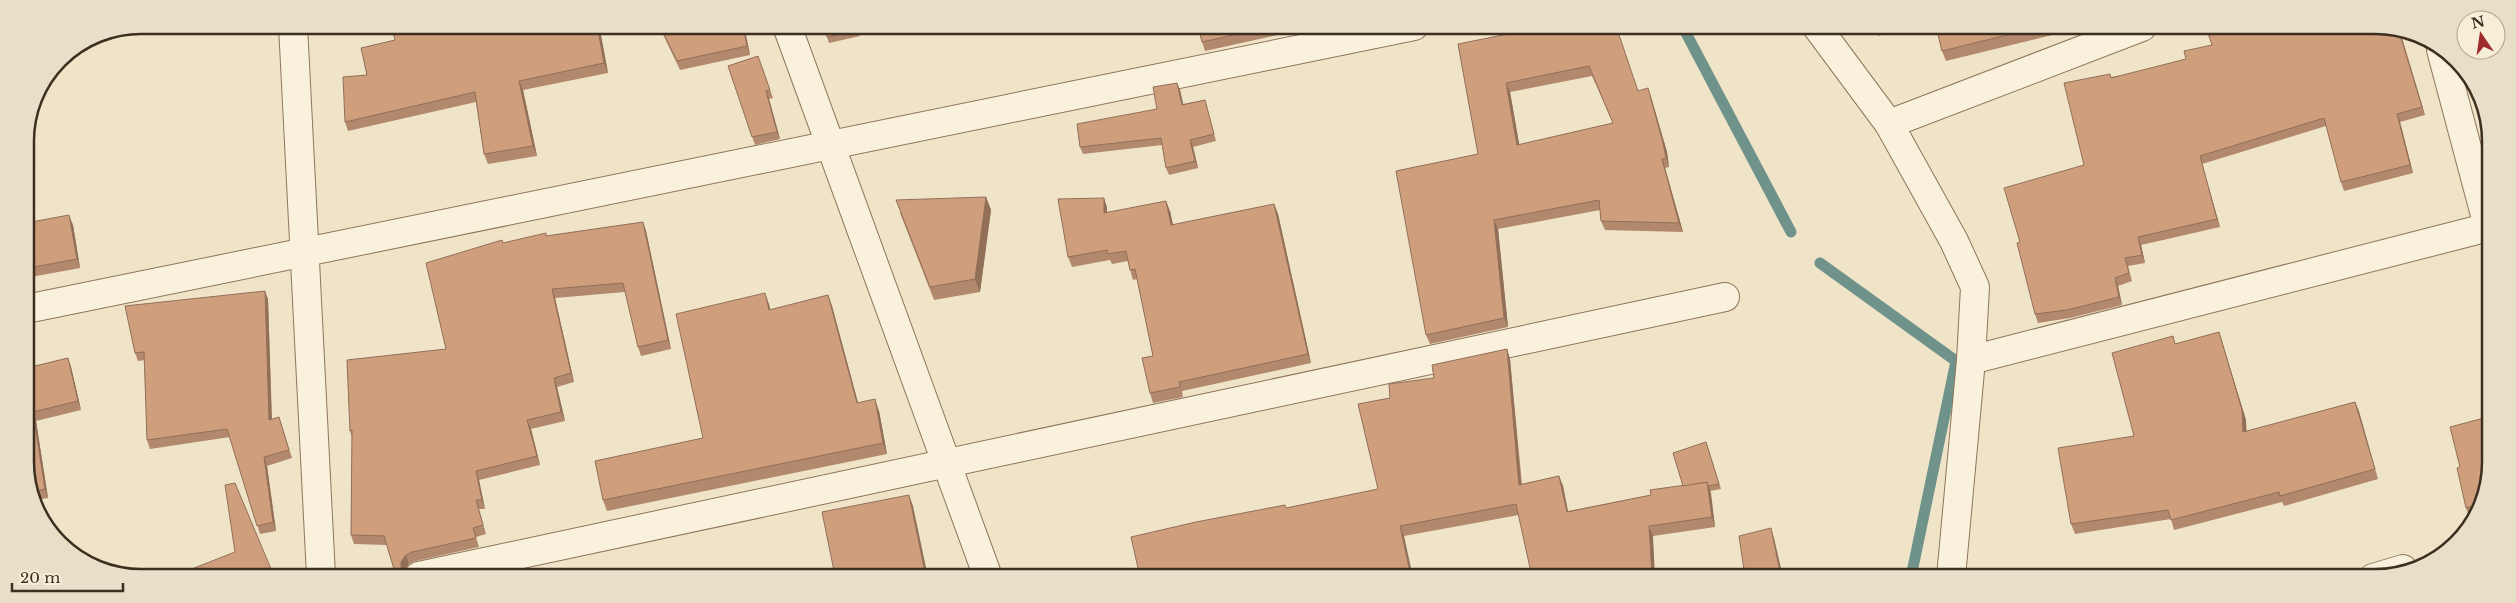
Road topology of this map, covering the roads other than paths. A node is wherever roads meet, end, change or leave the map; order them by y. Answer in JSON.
{"nodes":[{"id":1,"x":293,"y":34,"type":"edge"},
{"id":2,"x":790,"y":34,"type":"edge"},
{"id":3,"x":1375,"y":34,"type":"edge"},
{"id":4,"x":1822,"y":34,"type":"edge"},
{"id":5,"x":2124,"y":34,"type":"edge"},
{"id":6,"x":2443,"y":58,"type":"edge"},
{"id":7,"x":1889,"y":124,"type":"junction"},
{"id":8,"x":830,"y":145,"type":"junction"},
{"id":9,"x":2482,"y":206,"type":"edge"},
{"id":10,"x":2482,"y":231,"type":"edge"},
{"id":11,"x":304,"y":252,"type":"junction"},
{"id":12,"x":1725,"y":298,"type":"dead end"},
{"id":13,"x":34,"y":307,"type":"edge"},
{"id":14,"x":1971,"y":360,"type":"junction"},
{"id":15,"x":946,"y":463,"type":"junction"},
{"id":16,"x":321,"y":569,"type":"edge"},
{"id":17,"x":452,"y":569,"type":"edge"},
{"id":18,"x":985,"y":569,"type":"edge"},
{"id":19,"x":1952,"y":569,"type":"edge"}],
"edges":[{"from":1,"to":11,"type":"street"},
{"from":2,"to":8,"type":"street"},
{"from":3,"to":8,"type":"street"},
{"from":4,"to":7,"type":"street"},
{"from":5,"to":7,"type":"street"},
{"from":6,"to":9,"type":"street"},
{"from":7,"to":14,"type":"street"},
{"from":8,"to":11,"type":"street"},
{"from":8,"to":15,"type":"street"},
{"from":10,"to":14,"type":"street"},
{"from":11,"to":13,"type":"street"},
{"from":11,"to":16,"type":"street"},
{"from":12,"to":15,"type":"street"},
{"from":14,"to":19,"type":"street"},
{"from":15,"to":17,"type":"street"},
{"from":15,"to":18,"type":"street"}]}
